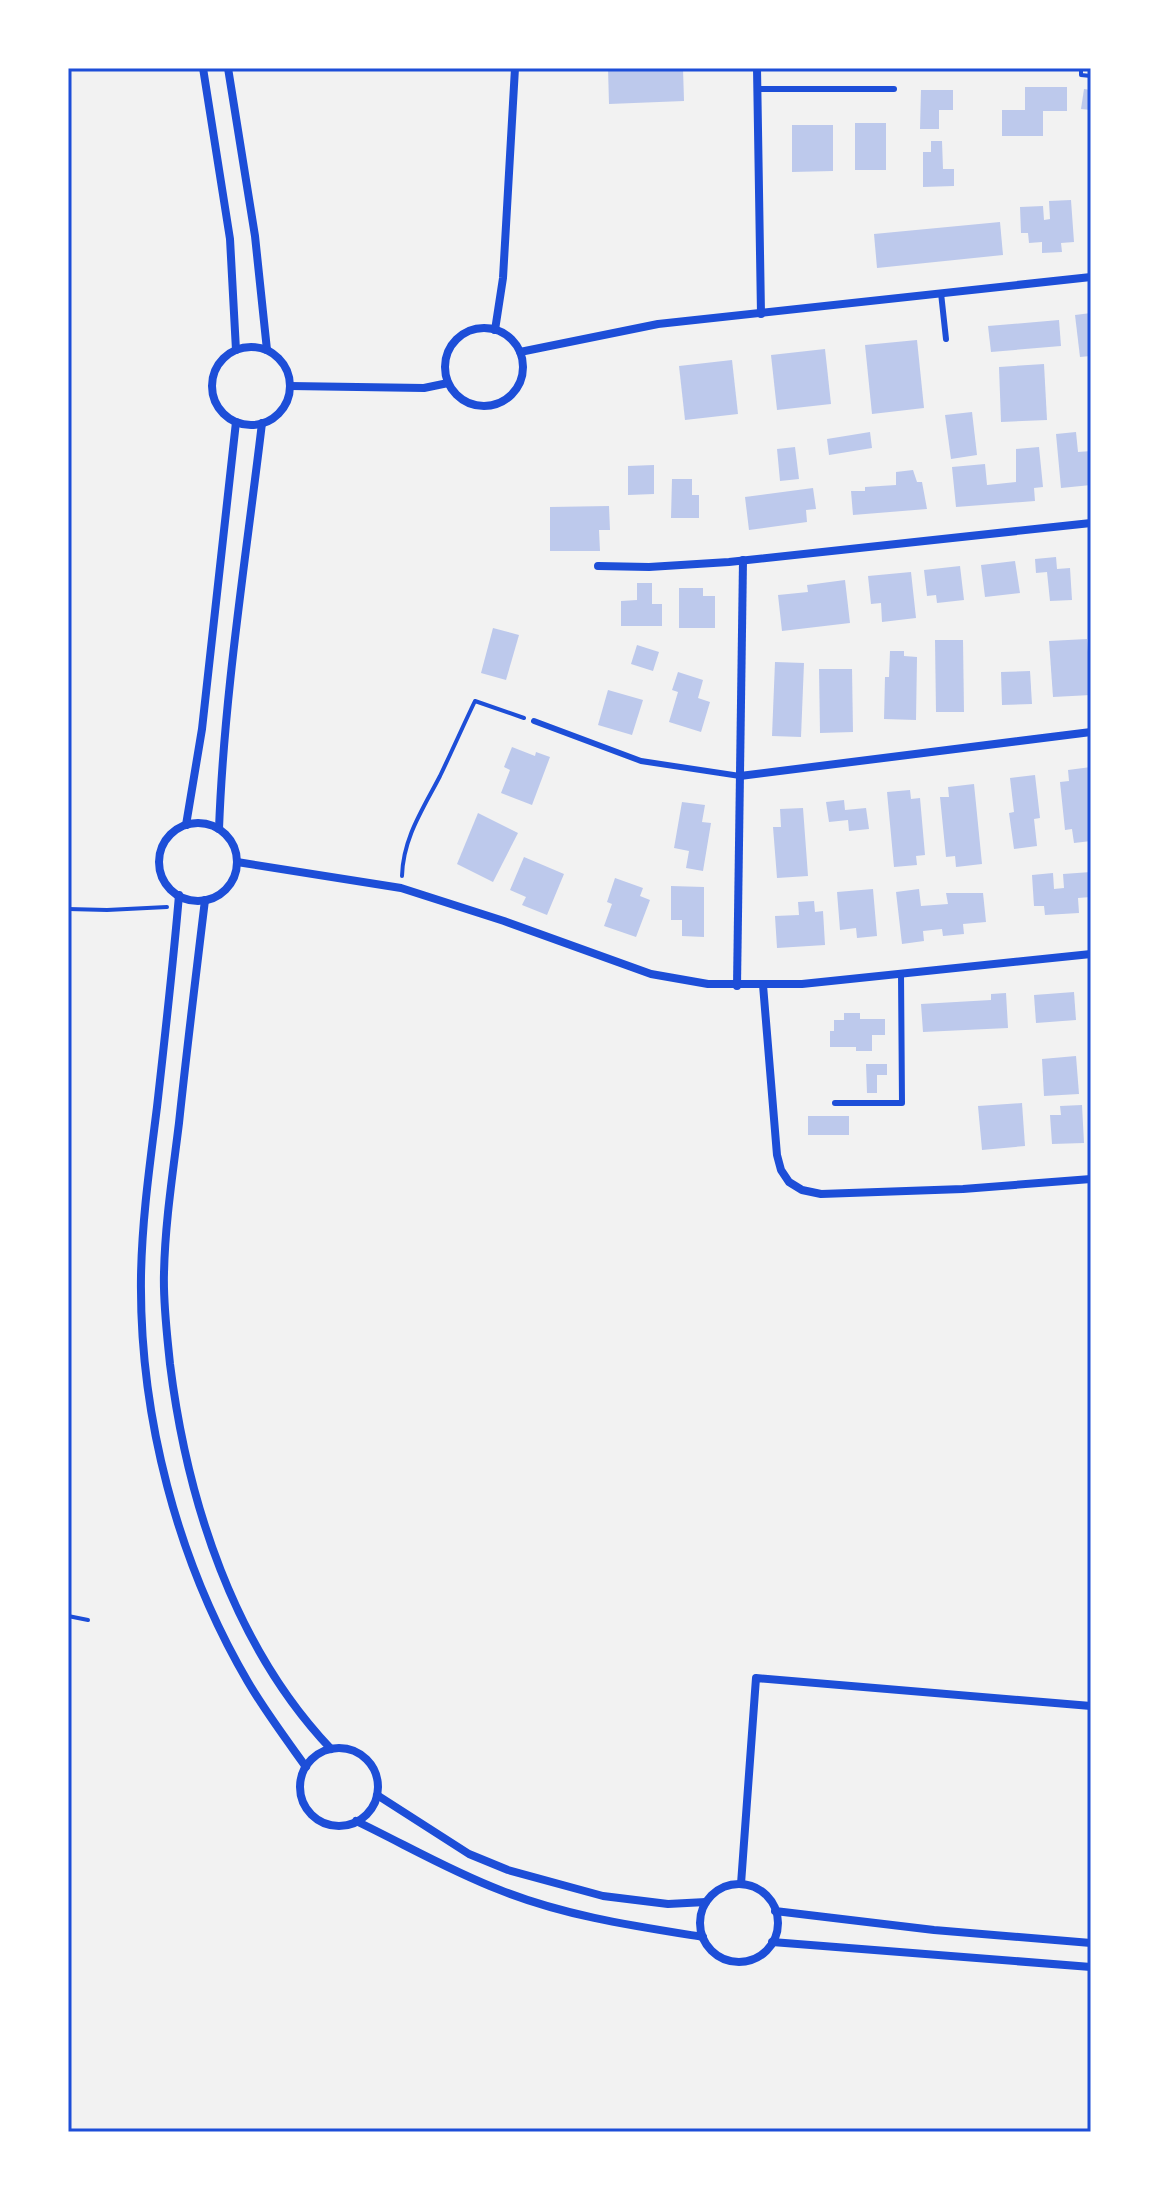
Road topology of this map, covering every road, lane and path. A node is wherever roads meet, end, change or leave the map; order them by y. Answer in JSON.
{"nodes":[{"id":1,"x":203,"y":68,"type":"edge"},
{"id":2,"x":228,"y":68,"type":"edge"},
{"id":3,"x":515,"y":68,"type":"edge"},
{"id":4,"x":757,"y":68,"type":"edge"},
{"id":5,"x":1081,"y":68,"type":"edge"},
{"id":6,"x":1091,"y":76,"type":"edge"},
{"id":7,"x":757,"y":89,"type":"junction"},
{"id":8,"x":894,"y":89,"type":"dead end"},
{"id":9,"x":1091,"y":277,"type":"edge"},
{"id":10,"x":941,"y":293,"type":"junction"},
{"id":11,"x":761,"y":314,"type":"junction"},
{"id":12,"x":495,"y":330,"type":"junction"},
{"id":13,"x":946,"y":339,"type":"dead end"},
{"id":14,"x":236,"y":350,"type":"junction"},
{"id":15,"x":267,"y":350,"type":"junction"},
{"id":16,"x":520,"y":352,"type":"junction"},
{"id":17,"x":448,"y":383,"type":"junction"},
{"id":18,"x":290,"y":386,"type":"junction"},
{"id":19,"x":236,"y":422,"type":"junction"},
{"id":20,"x":262,"y":423,"type":"junction"},
{"id":21,"x":1091,"y":523,"type":"edge"},
{"id":22,"x":743,"y":560,"type":"junction"},
{"id":23,"x":598,"y":566,"type":"dead end"},
{"id":24,"x":534,"y":721,"type":"joint"},
{"id":25,"x":1091,"y":732,"type":"edge"},
{"id":26,"x":740,"y":776,"type":"junction"},
{"id":27,"x":186,"y":825,"type":"junction"},
{"id":28,"x":219,"y":829,"type":"junction"},
{"id":29,"x":237,"y":862,"type":"junction"},
{"id":30,"x":401,"y":888,"type":"junction"},
{"id":31,"x":179,"y":895,"type":"junction"},
{"id":32,"x":205,"y":900,"type":"junction"},
{"id":33,"x":178,"y":906,"type":"junction"},
{"id":34,"x":68,"y":909,"type":"edge"},
{"id":35,"x":1091,"y":954,"type":"edge"},
{"id":36,"x":901,"y":973,"type":"junction"},
{"id":37,"x":763,"y":985,"type":"junction"},
{"id":38,"x":737,"y":986,"type":"junction"},
{"id":39,"x":835,"y":1103,"type":"dead end"},
{"id":40,"x":1091,"y":1179,"type":"edge"},
{"id":41,"x":68,"y":1616,"type":"edge"},
{"id":42,"x":88,"y":1620,"type":"dead end"},
{"id":43,"x":1091,"y":1706,"type":"edge"},
{"id":44,"x":331,"y":1749,"type":"junction"},
{"id":45,"x":306,"y":1767,"type":"junction"},
{"id":46,"x":377,"y":1795,"type":"junction"},
{"id":47,"x":356,"y":1821,"type":"junction"},
{"id":48,"x":741,"y":1884,"type":"junction"},
{"id":49,"x":706,"y":1902,"type":"junction"},
{"id":50,"x":775,"y":1911,"type":"junction"},
{"id":51,"x":703,"y":1937,"type":"junction"},
{"id":52,"x":772,"y":1942,"type":"junction"},
{"id":53,"x":1091,"y":1943,"type":"edge"},
{"id":54,"x":1091,"y":1967,"type":"edge"}],
"edges":[{"from":1,"to":14,"type":"street"},
{"from":2,"to":15,"type":"street"},
{"from":3,"to":12,"type":"street"},
{"from":4,"to":7,"type":"street"},
{"from":5,"to":6,"type":"path"},
{"from":7,"to":8,"type":"lane"},
{"from":7,"to":11,"type":"street"},
{"from":9,"to":10,"type":"street"},
{"from":10,"to":11,"type":"street"},
{"from":10,"to":13,"type":"lane"},
{"from":11,"to":16,"type":"street"},
{"from":12,"to":16,"type":"street"},
{"from":12,"to":17,"type":"street"},
{"from":14,"to":15,"type":"street"},
{"from":14,"to":19,"type":"street"},
{"from":15,"to":18,"type":"street"},
{"from":16,"to":17,"type":"street"},
{"from":17,"to":18,"type":"street"},
{"from":18,"to":20,"type":"street"},
{"from":19,"to":20,"type":"street"},
{"from":19,"to":27,"type":"street"},
{"from":20,"to":28,"type":"street"},
{"from":21,"to":22,"type":"street"},
{"from":22,"to":23,"type":"street"},
{"from":22,"to":26,"type":"street"},
{"from":24,"to":26,"type":"lane"},
{"from":24,"to":30,"type":"path"},
{"from":25,"to":26,"type":"street"},
{"from":26,"to":38,"type":"street"},
{"from":27,"to":28,"type":"street"},
{"from":27,"to":31,"type":"street"},
{"from":28,"to":29,"type":"street"},
{"from":29,"to":30,"type":"street"},
{"from":29,"to":32,"type":"street"},
{"from":30,"to":38,"type":"street"},
{"from":31,"to":32,"type":"street"},
{"from":31,"to":33,"type":"street"},
{"from":32,"to":44,"type":"street"},
{"from":33,"to":34,"type":"path"},
{"from":33,"to":45,"type":"street"},
{"from":35,"to":36,"type":"street"},
{"from":36,"to":37,"type":"street"},
{"from":36,"to":39,"type":"lane"},
{"from":37,"to":38,"type":"street"},
{"from":37,"to":40,"type":"street"},
{"from":41,"to":42,"type":"path"},
{"from":43,"to":48,"type":"street"},
{"from":44,"to":45,"type":"street"},
{"from":44,"to":46,"type":"street"},
{"from":45,"to":47,"type":"street"},
{"from":46,"to":47,"type":"street"},
{"from":46,"to":49,"type":"street"},
{"from":47,"to":51,"type":"street"},
{"from":48,"to":49,"type":"street"},
{"from":48,"to":50,"type":"street"},
{"from":49,"to":51,"type":"street"},
{"from":50,"to":52,"type":"street"},
{"from":50,"to":53,"type":"street"},
{"from":51,"to":52,"type":"street"},
{"from":52,"to":54,"type":"street"}]}
